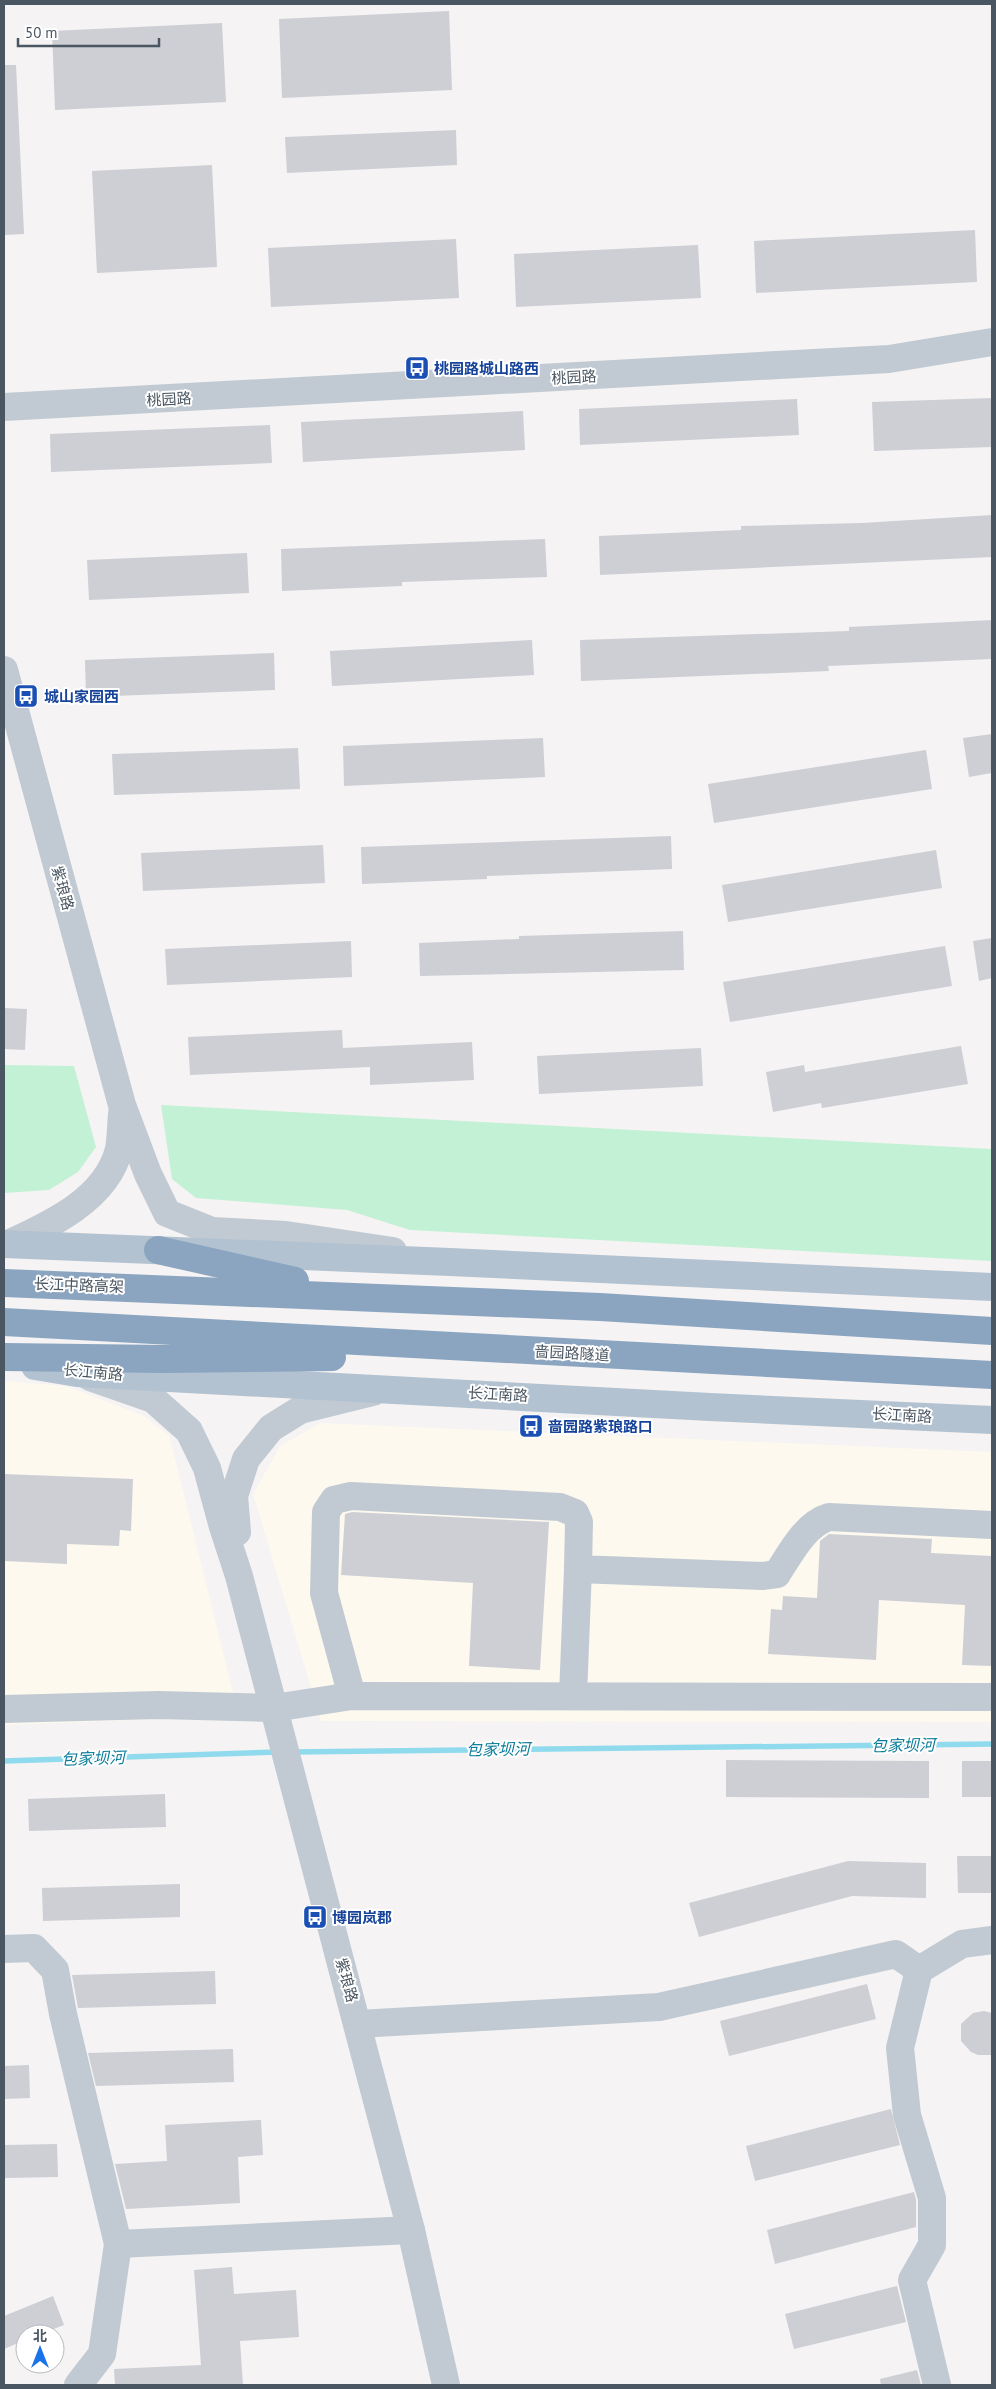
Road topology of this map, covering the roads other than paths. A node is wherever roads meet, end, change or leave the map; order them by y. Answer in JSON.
{"nodes":[{"id":1,"x":992,"y":342,"type":"edge"},
{"id":2,"x":4,"y":407,"type":"edge"},
{"id":3,"x":4,"y":670,"type":"edge"},
{"id":4,"x":122,"y":1105,"type":"junction"},
{"id":5,"x":6,"y":1244,"type":"edge"},
{"id":6,"x":158,"y":1250,"type":"junction"},
{"id":7,"x":450,"y":1262,"type":"junction"},
{"id":8,"x":4,"y":1283,"type":"edge"},
{"id":9,"x":992,"y":1287,"type":"edge"},
{"id":10,"x":600,"y":1306,"type":"junction"},
{"id":11,"x":4,"y":1322,"type":"edge"},
{"id":12,"x":992,"y":1331,"type":"edge"},
{"id":13,"x":4,"y":1359,"type":"edge"},
{"id":14,"x":884,"y":1369,"type":"junction"},
{"id":15,"x":77,"y":1373,"type":"junction"},
{"id":16,"x":992,"y":1375,"type":"edge"},
{"id":17,"x":387,"y":1388,"type":"junction"},
{"id":18,"x":992,"y":1420,"type":"edge"},
{"id":19,"x":992,"y":1525,"type":"edge"},
{"id":20,"x":578,"y":1569,"type":"junction"},
{"id":21,"x":240,"y":1576,"type":"junction"},
{"id":22,"x":352,"y":1696,"type":"junction"},
{"id":23,"x":573,"y":1696,"type":"junction"},
{"id":24,"x":992,"y":1697,"type":"edge"},
{"id":25,"x":274,"y":1708,"type":"junction"},
{"id":26,"x":4,"y":1709,"type":"edge"},
{"id":27,"x":992,"y":1940,"type":"edge"},
{"id":28,"x":4,"y":1949,"type":"edge"},
{"id":29,"x":919,"y":1970,"type":"junction"},
{"id":30,"x":358,"y":2024,"type":"junction"},
{"id":31,"x":411,"y":2230,"type":"junction"},
{"id":32,"x":118,"y":2244,"type":"junction"},
{"id":33,"x":78,"y":2385,"type":"edge"},
{"id":34,"x":446,"y":2385,"type":"edge"},
{"id":35,"x":936,"y":2385,"type":"edge"}],
"edges":[{"from":1,"to":2,"type":"street","name":"桃园路"},
{"from":3,"to":4,"type":"street","name":"紫琅路"},
{"from":4,"to":5,"type":"street"},
{"from":4,"to":7,"type":"street"},
{"from":5,"to":6,"type":"main road"},
{"from":6,"to":7,"type":"main road"},
{"from":6,"to":10,"type":"highway"},
{"from":7,"to":9,"type":"main road"},
{"from":8,"to":10,"type":"highway","name":"长江中路高架"},
{"from":10,"to":12,"type":"highway"},
{"from":11,"to":14,"type":"highway","name":"啬园路隧道"},
{"from":13,"to":14,"type":"highway"},
{"from":13,"to":15,"type":"main road","name":"长江南路"},
{"from":14,"to":16,"type":"highway","name":"啬园路隧道"},
{"from":15,"to":17,"type":"main road","name":"长江南路"},
{"from":15,"to":21,"type":"street"},
{"from":17,"to":18,"type":"main road","name":"长江南路"},
{"from":17,"to":21,"type":"street"},
{"from":19,"to":20,"type":"street"},
{"from":20,"to":22,"type":"street"},
{"from":20,"to":23,"type":"street"},
{"from":21,"to":25,"type":"street","name":"紫琅路"},
{"from":22,"to":23,"type":"street"},
{"from":22,"to":25,"type":"street"},
{"from":23,"to":24,"type":"street"},
{"from":25,"to":26,"type":"street"},
{"from":25,"to":30,"type":"street","name":"紫琅路"},
{"from":27,"to":29,"type":"street"},
{"from":28,"to":32,"type":"street"},
{"from":29,"to":30,"type":"street"},
{"from":29,"to":35,"type":"street"},
{"from":30,"to":31,"type":"street","name":"紫琅路"},
{"from":31,"to":32,"type":"street"},
{"from":31,"to":34,"type":"street","name":"紫琅路"},
{"from":32,"to":33,"type":"street"}]}
